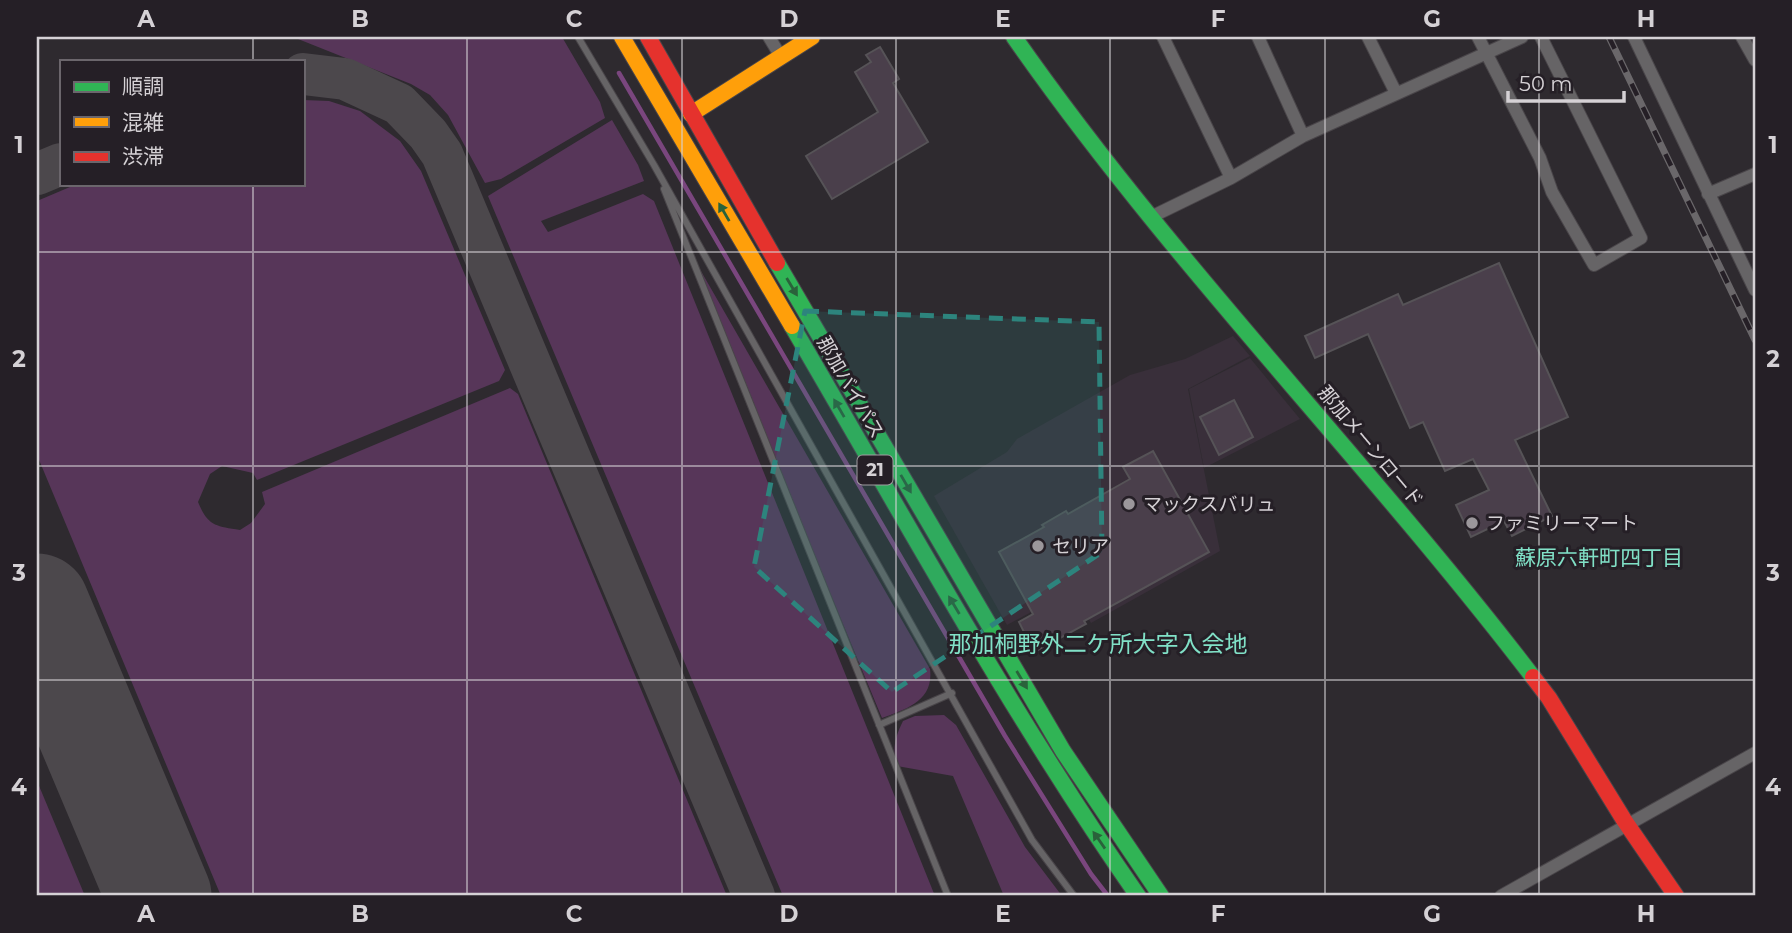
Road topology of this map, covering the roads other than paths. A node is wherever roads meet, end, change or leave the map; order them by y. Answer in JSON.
{"nodes":[{"id":1,"x":579,"y":37,"type":"edge"},
{"id":2,"x":622,"y":37,"type":"edge"},
{"id":3,"x":648,"y":37,"type":"edge"},
{"id":4,"x":769,"y":37,"type":"edge"},
{"id":5,"x":812,"y":37,"type":"edge"},
{"id":6,"x":1014,"y":37,"type":"edge"},
{"id":7,"x":1163,"y":37,"type":"edge"},
{"id":8,"x":1258,"y":37,"type":"edge"},
{"id":9,"x":1368,"y":37,"type":"edge"},
{"id":10,"x":1478,"y":37,"type":"edge"},
{"id":11,"x":1522,"y":37,"type":"edge"},
{"id":12,"x":1541,"y":37,"type":"edge"},
{"id":13,"x":1634,"y":37,"type":"edge"},
{"id":14,"x":1742,"y":37,"type":"edge"},
{"id":15,"x":1486,"y":53,"type":"junction"},
{"id":16,"x":780,"y":57,"type":"junction"},
{"id":17,"x":1755,"y":60,"type":"edge"},
{"id":18,"x":1396,"y":93,"type":"junction"},
{"id":19,"x":691,"y":114,"type":"junction"},
{"id":20,"x":1303,"y":136,"type":"junction"},
{"id":21,"x":654,"y":164,"type":"junction"},
{"id":22,"x":1755,"y":174,"type":"edge"},
{"id":23,"x":1231,"y":178,"type":"junction"},
{"id":24,"x":1708,"y":194,"type":"junction"},
{"id":25,"x":1151,"y":217,"type":"junction"},
{"id":26,"x":1755,"y":290,"type":"edge"},
{"id":27,"x":952,"y":693,"type":"junction"},
{"id":28,"x":878,"y":724,"type":"junction"},
{"id":29,"x":1755,"y":753,"type":"edge"},
{"id":30,"x":1628,"y":826,"type":"junction"},
{"id":31,"x":947,"y":896,"type":"edge"},
{"id":32,"x":1074,"y":896,"type":"edge"},
{"id":33,"x":1138,"y":896,"type":"edge"},
{"id":34,"x":1161,"y":896,"type":"edge"},
{"id":35,"x":1501,"y":896,"type":"edge"},
{"id":36,"x":1676,"y":896,"type":"edge"}],
"edges":[{"from":1,"to":21,"type":"lane"},
{"from":33,"to":2,"type":"main road","name":"那加バイパス","number":"21","one_way":true},
{"from":3,"to":19,"type":"main road","name":"那加バイパス","number":"21"},
{"from":4,"to":16,"type":"street"},
{"from":5,"to":16,"type":"main road"},
{"from":6,"to":25,"type":"main road","name":"那加メーンロード"},
{"from":7,"to":23,"type":"street"},
{"from":8,"to":20,"type":"street"},
{"from":9,"to":18,"type":"street"},
{"from":10,"to":15,"type":"street"},
{"from":11,"to":15,"type":"street"},
{"from":12,"to":15,"type":"street"},
{"from":13,"to":24,"type":"street"},
{"from":14,"to":17,"type":"street"},
{"from":15,"to":18,"type":"street"},
{"from":16,"to":19,"type":"main road"},
{"from":18,"to":20,"type":"street"},
{"from":19,"to":34,"type":"main road","name":"那加バイパス","number":"21","one_way":true},
{"from":20,"to":23,"type":"street"},
{"from":21,"to":27,"type":"lane"},
{"from":21,"to":28,"type":"lane"},
{"from":22,"to":24,"type":"street"},
{"from":23,"to":25,"type":"street"},
{"from":24,"to":26,"type":"street"},
{"from":25,"to":30,"type":"main road","name":"那加メーンロード"},
{"from":27,"to":28,"type":"lane"},
{"from":27,"to":32,"type":"lane"},
{"from":28,"to":31,"type":"lane"},
{"from":29,"to":30,"type":"street"},
{"from":30,"to":35,"type":"street"},
{"from":30,"to":36,"type":"main road","name":"那加メーンロード"}]}
